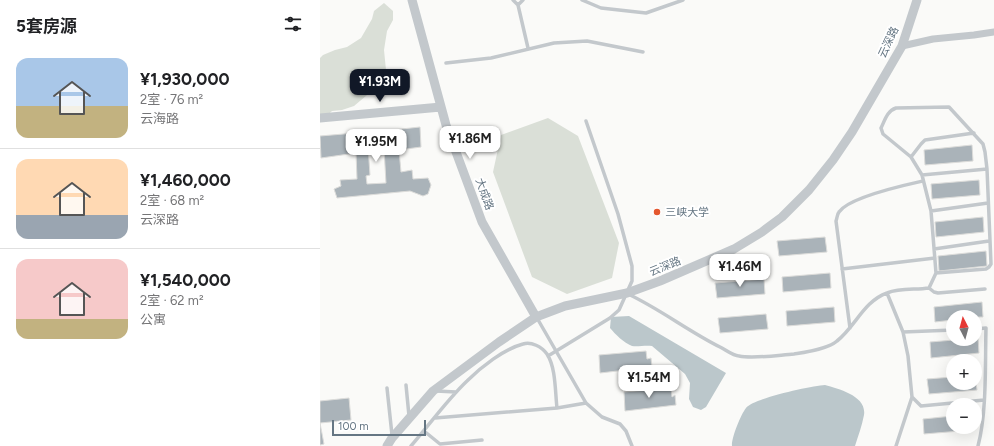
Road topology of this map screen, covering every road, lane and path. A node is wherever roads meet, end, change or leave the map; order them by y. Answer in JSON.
{"nodes":[{"id":1,"x":412,"y":0,"type":"edge"},
{"id":2,"x":513,"y":0,"type":"edge"},
{"id":3,"x":523,"y":0,"type":"edge"},
{"id":4,"x":582,"y":0,"type":"edge"},
{"id":5,"x":683,"y":0,"type":"edge"},
{"id":6,"x":917,"y":0,"type":"edge"},
{"id":7,"x":518,"y":5,"type":"junction"},
{"id":8,"x":994,"y":32,"type":"edge"},
{"id":9,"x":902,"y":46,"type":"junction"},
{"id":10,"x":528,"y":48,"type":"junction"},
{"id":11,"x":643,"y":52,"type":"dead end"},
{"id":12,"x":446,"y":63,"type":"dead end"},
{"id":13,"x":441,"y":107,"type":"junction"},
{"id":14,"x":320,"y":118,"type":"edge"},
{"id":15,"x":586,"y":121,"type":"dead end"},
{"id":16,"x":974,"y":133,"type":"junction"},
{"id":17,"x":911,"y":157,"type":"junction"},
{"id":18,"x":987,"y":169,"type":"junction"},
{"id":19,"x":922,"y":175,"type":"junction"},
{"id":20,"x":923,"y":181,"type":"junction"},
{"id":21,"x":988,"y":203,"type":"junction"},
{"id":22,"x":931,"y":211,"type":"junction"},
{"id":23,"x":989,"y":241,"type":"junction"},
{"id":24,"x":934,"y":249,"type":"junction"},
{"id":25,"x":935,"y":258,"type":"junction"},
{"id":26,"x":842,"y":269,"type":"junction"},
{"id":27,"x":936,"y":273,"type":"junction"},
{"id":28,"x":929,"y":288,"type":"junction"},
{"id":29,"x":985,"y":289,"type":"dead end"},
{"id":30,"x":627,"y":293,"type":"junction"},
{"id":31,"x":887,"y":293,"type":"junction"},
{"id":32,"x":536,"y":317,"type":"junction"},
{"id":33,"x":850,"y":328,"type":"junction"},
{"id":34,"x":982,"y":328,"type":"edge"},
{"id":35,"x":946,"y":330,"type":"edge"},
{"id":36,"x":902,"y":332,"type":"junction"},
{"id":37,"x":556,"y":351,"type":"junction"},
{"id":38,"x":548,"y":356,"type":"junction"},
{"id":39,"x":406,"y":385,"type":"dead end"},
{"id":40,"x":387,"y":388,"type":"dead end"},
{"id":41,"x":433,"y":391,"type":"junction"},
{"id":42,"x":456,"y":392,"type":"junction"},
{"id":43,"x":912,"y":397,"type":"junction"},
{"id":44,"x":984,"y":400,"type":"junction"},
{"id":45,"x":586,"y":403,"type":"junction"},
{"id":46,"x":557,"y":408,"type":"junction"},
{"id":47,"x":409,"y":418,"type":"junction"},
{"id":48,"x":435,"y":418,"type":"junction"},
{"id":49,"x":424,"y":431,"type":"junction"},
{"id":50,"x":482,"y":440,"type":"dead end"},
{"id":51,"x":390,"y":442,"type":"edge"},
{"id":52,"x":461,"y":444,"type":"edge"},
{"id":53,"x":412,"y":446,"type":"edge"},
{"id":54,"x":632,"y":446,"type":"edge"},
{"id":55,"x":896,"y":446,"type":"edge"},
{"id":56,"x":978,"y":446,"type":"edge"}],
"edges":[{"from":1,"to":13,"type":"street","name":"大成路"},
{"from":2,"to":7,"type":"lane"},
{"from":3,"to":7,"type":"lane"},
{"from":4,"to":5,"type":"lane"},
{"from":6,"to":9,"type":"street","name":"云深路"},
{"from":7,"to":10,"type":"lane"},
{"from":8,"to":9,"type":"street"},
{"from":9,"to":30,"type":"street","name":"云深路"},
{"from":10,"to":11,"type":"lane"},
{"from":10,"to":12,"type":"lane"},
{"from":13,"to":14,"type":"street"},
{"from":13,"to":32,"type":"street","name":"大成路"},
{"from":15,"to":30,"type":"lane"},
{"from":16,"to":17,"type":"lane"},
{"from":16,"to":17,"type":"lane"},
{"from":16,"to":18,"type":"lane"},
{"from":17,"to":19,"type":"lane"},
{"from":18,"to":19,"type":"lane"},
{"from":18,"to":21,"type":"lane"},
{"from":19,"to":20,"type":"lane"},
{"from":20,"to":22,"type":"lane"},
{"from":20,"to":26,"type":"lane"},
{"from":21,"to":22,"type":"lane"},
{"from":21,"to":23,"type":"lane"},
{"from":22,"to":24,"type":"lane"},
{"from":23,"to":24,"type":"lane"},
{"from":23,"to":27,"type":"lane"},
{"from":24,"to":25,"type":"lane"},
{"from":25,"to":26,"type":"lane"},
{"from":25,"to":27,"type":"lane"},
{"from":26,"to":33,"type":"lane"},
{"from":27,"to":28,"type":"lane"},
{"from":28,"to":29,"type":"lane"},
{"from":28,"to":31,"type":"lane"},
{"from":30,"to":32,"type":"street","name":"云深路"},
{"from":30,"to":33,"type":"lane"},
{"from":30,"to":37,"type":"lane"},
{"from":31,"to":33,"type":"lane"},
{"from":31,"to":36,"type":"lane"},
{"from":32,"to":37,"type":"lane"},
{"from":32,"to":41,"type":"street","name":"云深路"},
{"from":34,"to":44,"type":"lane"},
{"from":35,"to":36,"type":"lane"},
{"from":36,"to":43,"type":"lane"},
{"from":37,"to":38,"type":"lane"},
{"from":37,"to":45,"type":"lane"},
{"from":38,"to":42,"type":"lane"},
{"from":38,"to":46,"type":"lane"},
{"from":39,"to":47,"type":"lane"},
{"from":40,"to":51,"type":"lane"},
{"from":41,"to":42,"type":"lane"},
{"from":41,"to":47,"type":"street","name":"云深路"},
{"from":42,"to":48,"type":"lane"},
{"from":43,"to":44,"type":"lane"},
{"from":43,"to":55,"type":"lane"},
{"from":44,"to":56,"type":"lane"},
{"from":45,"to":46,"type":"lane"},
{"from":45,"to":54,"type":"lane"},
{"from":46,"to":48,"type":"lane"},
{"from":47,"to":51,"type":"street","name":"云深路"},
{"from":48,"to":49,"type":"lane"},
{"from":49,"to":52,"type":"lane"},
{"from":49,"to":53,"type":"lane"},
{"from":50,"to":52,"type":"lane"}]}
